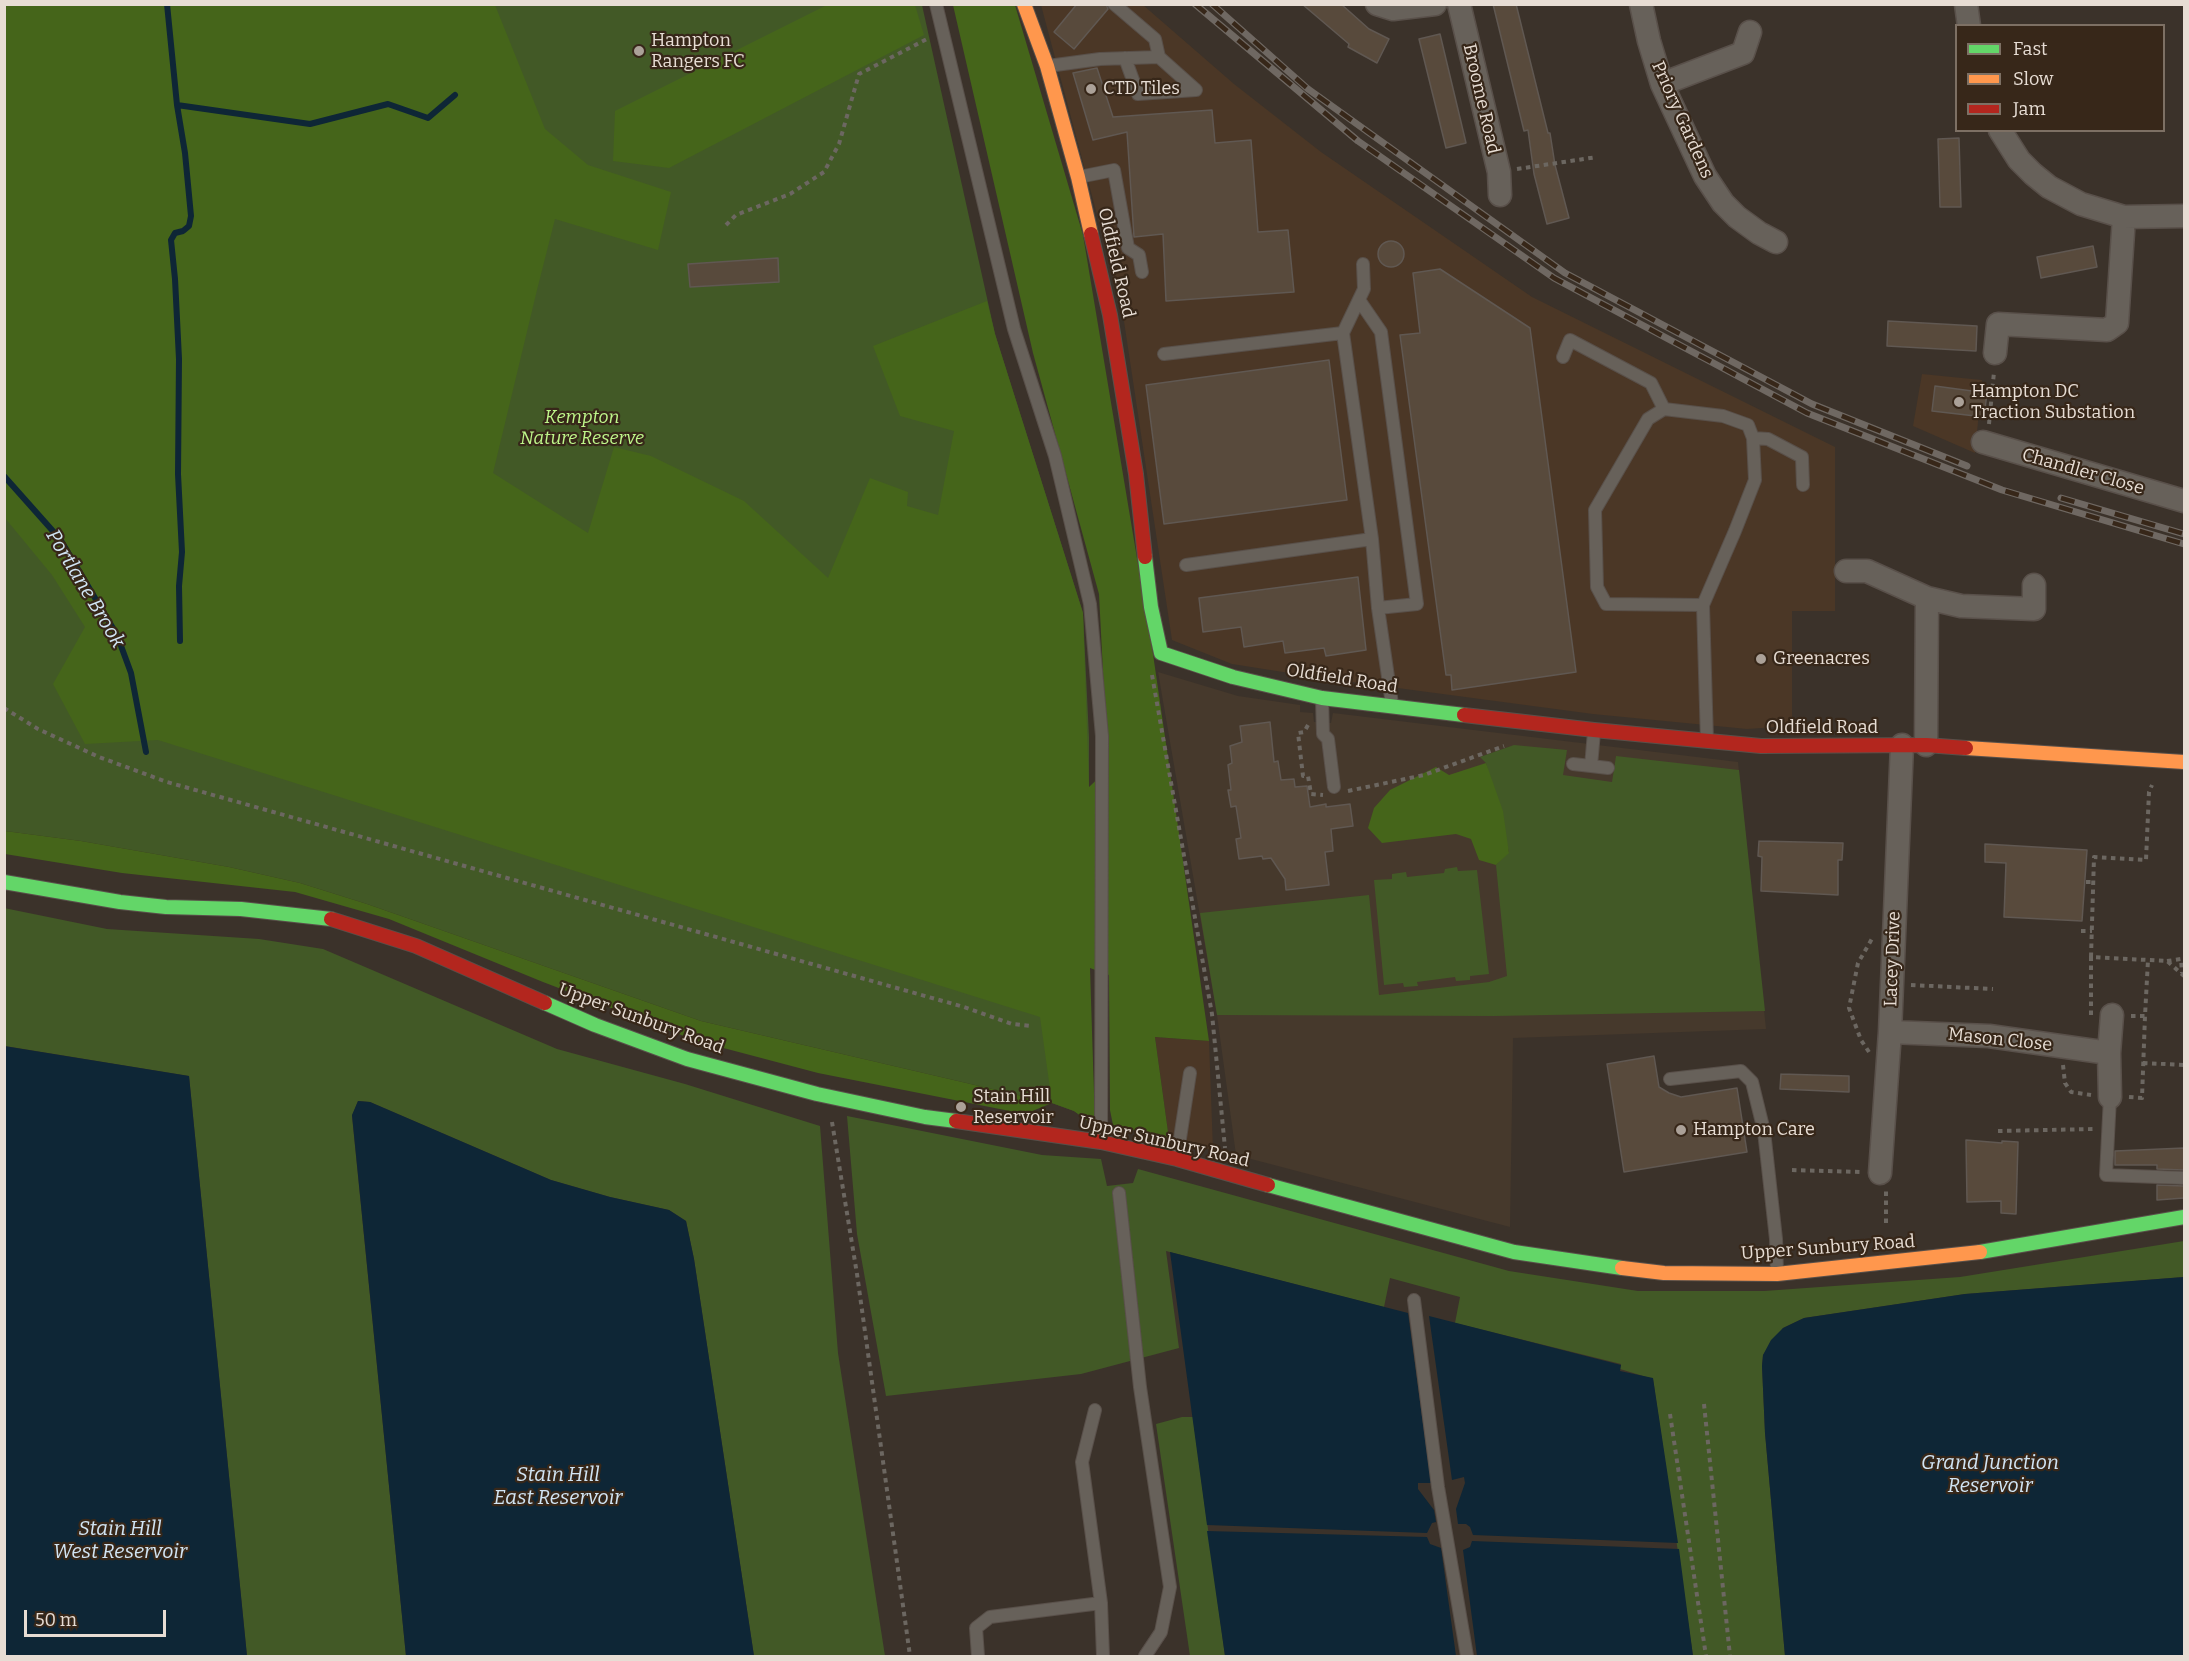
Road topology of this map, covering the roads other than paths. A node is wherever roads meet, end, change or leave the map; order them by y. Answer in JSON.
{"nodes":[{"id":1,"x":936,"y":4,"type":"edge"},
{"id":2,"x":1024,"y":4,"type":"edge"},
{"id":3,"x":1114,"y":4,"type":"edge"},
{"id":4,"x":1377,"y":4,"type":"edge"},
{"id":5,"x":1435,"y":4,"type":"edge"},
{"id":6,"x":1459,"y":4,"type":"edge"},
{"id":7,"x":1641,"y":4,"type":"edge"},
{"id":8,"x":1966,"y":4,"type":"edge"},
{"id":9,"x":1970,"y":24,"type":"edge"},
{"id":10,"x":1750,"y":32,"type":"dead end"},
{"id":11,"x":1159,"y":57,"type":"junction"},
{"id":12,"x":1125,"y":58,"type":"junction"},
{"id":13,"x":1047,"y":66,"type":"junction"},
{"id":14,"x":1662,"y":84,"type":"junction"},
{"id":15,"x":2001,"y":132,"type":"edge"},
{"id":16,"x":1078,"y":177,"type":"junction"},
{"id":17,"x":1500,"y":195,"type":"dead end"},
{"id":18,"x":2184,"y":216,"type":"edge"},
{"id":19,"x":2124,"y":217,"type":"junction"},
{"id":20,"x":1776,"y":242,"type":"dead end"},
{"id":21,"x":1363,"y":264,"type":"dead end"},
{"id":22,"x":1142,"y":272,"type":"dead end"},
{"id":23,"x":1359,"y":300,"type":"junction"},
{"id":24,"x":1343,"y":333,"type":"junction"},
{"id":25,"x":1995,"y":353,"type":"road end"},
{"id":26,"x":1164,"y":354,"type":"dead end"},
{"id":27,"x":1563,"y":357,"type":"dead end"},
{"id":28,"x":1664,"y":409,"type":"junction"},
{"id":29,"x":1753,"y":438,"type":"junction"},
{"id":30,"x":1985,"y":442,"type":"road end"},
{"id":31,"x":1803,"y":485,"type":"dead end"},
{"id":32,"x":2184,"y":501,"type":"edge"},
{"id":33,"x":1372,"y":539,"type":"junction"},
{"id":34,"x":1186,"y":565,"type":"dead end"},
{"id":35,"x":1846,"y":571,"type":"dead end"},
{"id":36,"x":2034,"y":585,"type":"dead end"},
{"id":37,"x":1927,"y":598,"type":"junction"},
{"id":38,"x":1703,"y":605,"type":"junction"},
{"id":39,"x":1378,"y":608,"type":"junction"},
{"id":40,"x":1322,"y":698,"type":"junction"},
{"id":41,"x":1392,"y":705,"type":"junction"},
{"id":42,"x":1594,"y":730,"type":"junction"},
{"id":43,"x":1707,"y":742,"type":"junction"},
{"id":44,"x":1902,"y":745,"type":"junction"},
{"id":45,"x":1926,"y":745,"type":"junction"},
{"id":46,"x":2184,"y":762,"type":"edge"},
{"id":47,"x":1574,"y":764,"type":"dead end"},
{"id":48,"x":1591,"y":766,"type":"junction"},
{"id":49,"x":1608,"y":768,"type":"dead end"},
{"id":50,"x":1334,"y":790,"type":"road end"},
{"id":51,"x":4,"y":882,"type":"edge"},
{"id":52,"x":2112,"y":1015,"type":"road end"},
{"id":53,"x":1890,"y":1032,"type":"junction"},
{"id":54,"x":2109,"y":1053,"type":"junction"},
{"id":55,"x":1190,"y":1073,"type":"dead end"},
{"id":56,"x":1670,"y":1078,"type":"dead end"},
{"id":57,"x":2110,"y":1097,"type":"joint"},
{"id":58,"x":1101,"y":1142,"type":"junction"},
{"id":59,"x":1177,"y":1159,"type":"junction"},
{"id":60,"x":1880,"y":1173,"type":"road end"},
{"id":61,"x":2184,"y":1178,"type":"edge"},
{"id":62,"x":1119,"y":1193,"type":"dead end"},
{"id":63,"x":2184,"y":1217,"type":"edge"},
{"id":64,"x":1778,"y":1274,"type":"junction"},
{"id":65,"x":1414,"y":1300,"type":"dead end"},
{"id":66,"x":1095,"y":1410,"type":"dead end"},
{"id":67,"x":1101,"y":1603,"type":"junction"},
{"id":68,"x":978,"y":1656,"type":"edge"},
{"id":69,"x":1103,"y":1656,"type":"edge"},
{"id":70,"x":1144,"y":1656,"type":"edge"},
{"id":71,"x":1467,"y":1656,"type":"edge"}],
"edges":[{"from":1,"to":58,"type":"lane"},
{"from":2,"to":13,"type":"main road","name":"Oldfield Road"},
{"from":3,"to":11,"type":"lane"},
{"from":4,"to":5,"type":"street"},
{"from":6,"to":17,"type":"street","name":"Broome Road"},
{"from":7,"to":14,"type":"street","name":"Priory Gardens"},
{"from":8,"to":9,"type":"street"},
{"from":10,"to":14,"type":"street"},
{"from":11,"to":12,"type":"lane"},
{"from":11,"to":12,"type":"lane"},
{"from":12,"to":13,"type":"lane"},
{"from":13,"to":16,"type":"main road","name":"Oldfield Road"},
{"from":14,"to":20,"type":"street","name":"Priory Gardens"},
{"from":15,"to":19,"type":"street"},
{"from":16,"to":22,"type":"lane"},
{"from":16,"to":40,"type":"main road","name":"Oldfield Road"},
{"from":18,"to":19,"type":"street"},
{"from":19,"to":25,"type":"street"},
{"from":21,"to":23,"type":"lane"},
{"from":23,"to":24,"type":"lane"},
{"from":23,"to":39,"type":"lane"},
{"from":24,"to":26,"type":"lane"},
{"from":24,"to":33,"type":"lane"},
{"from":27,"to":28,"type":"lane"},
{"from":28,"to":29,"type":"lane"},
{"from":28,"to":38,"type":"lane"},
{"from":29,"to":31,"type":"lane"},
{"from":29,"to":38,"type":"lane"},
{"from":30,"to":32,"type":"street","name":"Chandler Close"},
{"from":33,"to":34,"type":"lane"},
{"from":33,"to":39,"type":"lane"},
{"from":35,"to":37,"type":"street"},
{"from":36,"to":37,"type":"street"},
{"from":37,"to":45,"type":"street"},
{"from":38,"to":43,"type":"lane"},
{"from":39,"to":41,"type":"lane"},
{"from":40,"to":41,"type":"main road","name":"Oldfield Road"},
{"from":40,"to":50,"type":"lane"},
{"from":41,"to":42,"type":"main road","name":"Oldfield Road"},
{"from":42,"to":43,"type":"main road","name":"Oldfield Road"},
{"from":42,"to":48,"type":"lane"},
{"from":43,"to":44,"type":"main road","name":"Oldfield Road"},
{"from":44,"to":45,"type":"main road","name":"Oldfield Road"},
{"from":44,"to":53,"type":"street","name":"Lacey Drive"},
{"from":45,"to":46,"type":"main road","name":"Oldfield Road"},
{"from":47,"to":48,"type":"lane"},
{"from":48,"to":49,"type":"lane"},
{"from":51,"to":58,"type":"main road","name":"Upper Sunbury Road"},
{"from":52,"to":54,"type":"street"},
{"from":53,"to":54,"type":"street","name":"Mason Close"},
{"from":53,"to":60,"type":"street","name":"Lacey Drive"},
{"from":54,"to":57,"type":"street"},
{"from":55,"to":59,"type":"lane"},
{"from":56,"to":64,"type":"lane"},
{"from":57,"to":61,"type":"lane"},
{"from":58,"to":59,"type":"main road","name":"Upper Sunbury Road"},
{"from":59,"to":64,"type":"main road","name":"Upper Sunbury Road"},
{"from":62,"to":70,"type":"lane"},
{"from":63,"to":64,"type":"main road","name":"Upper Sunbury Road"},
{"from":65,"to":71,"type":"lane"},
{"from":66,"to":67,"type":"lane"},
{"from":67,"to":68,"type":"lane"},
{"from":67,"to":69,"type":"lane"}]}
